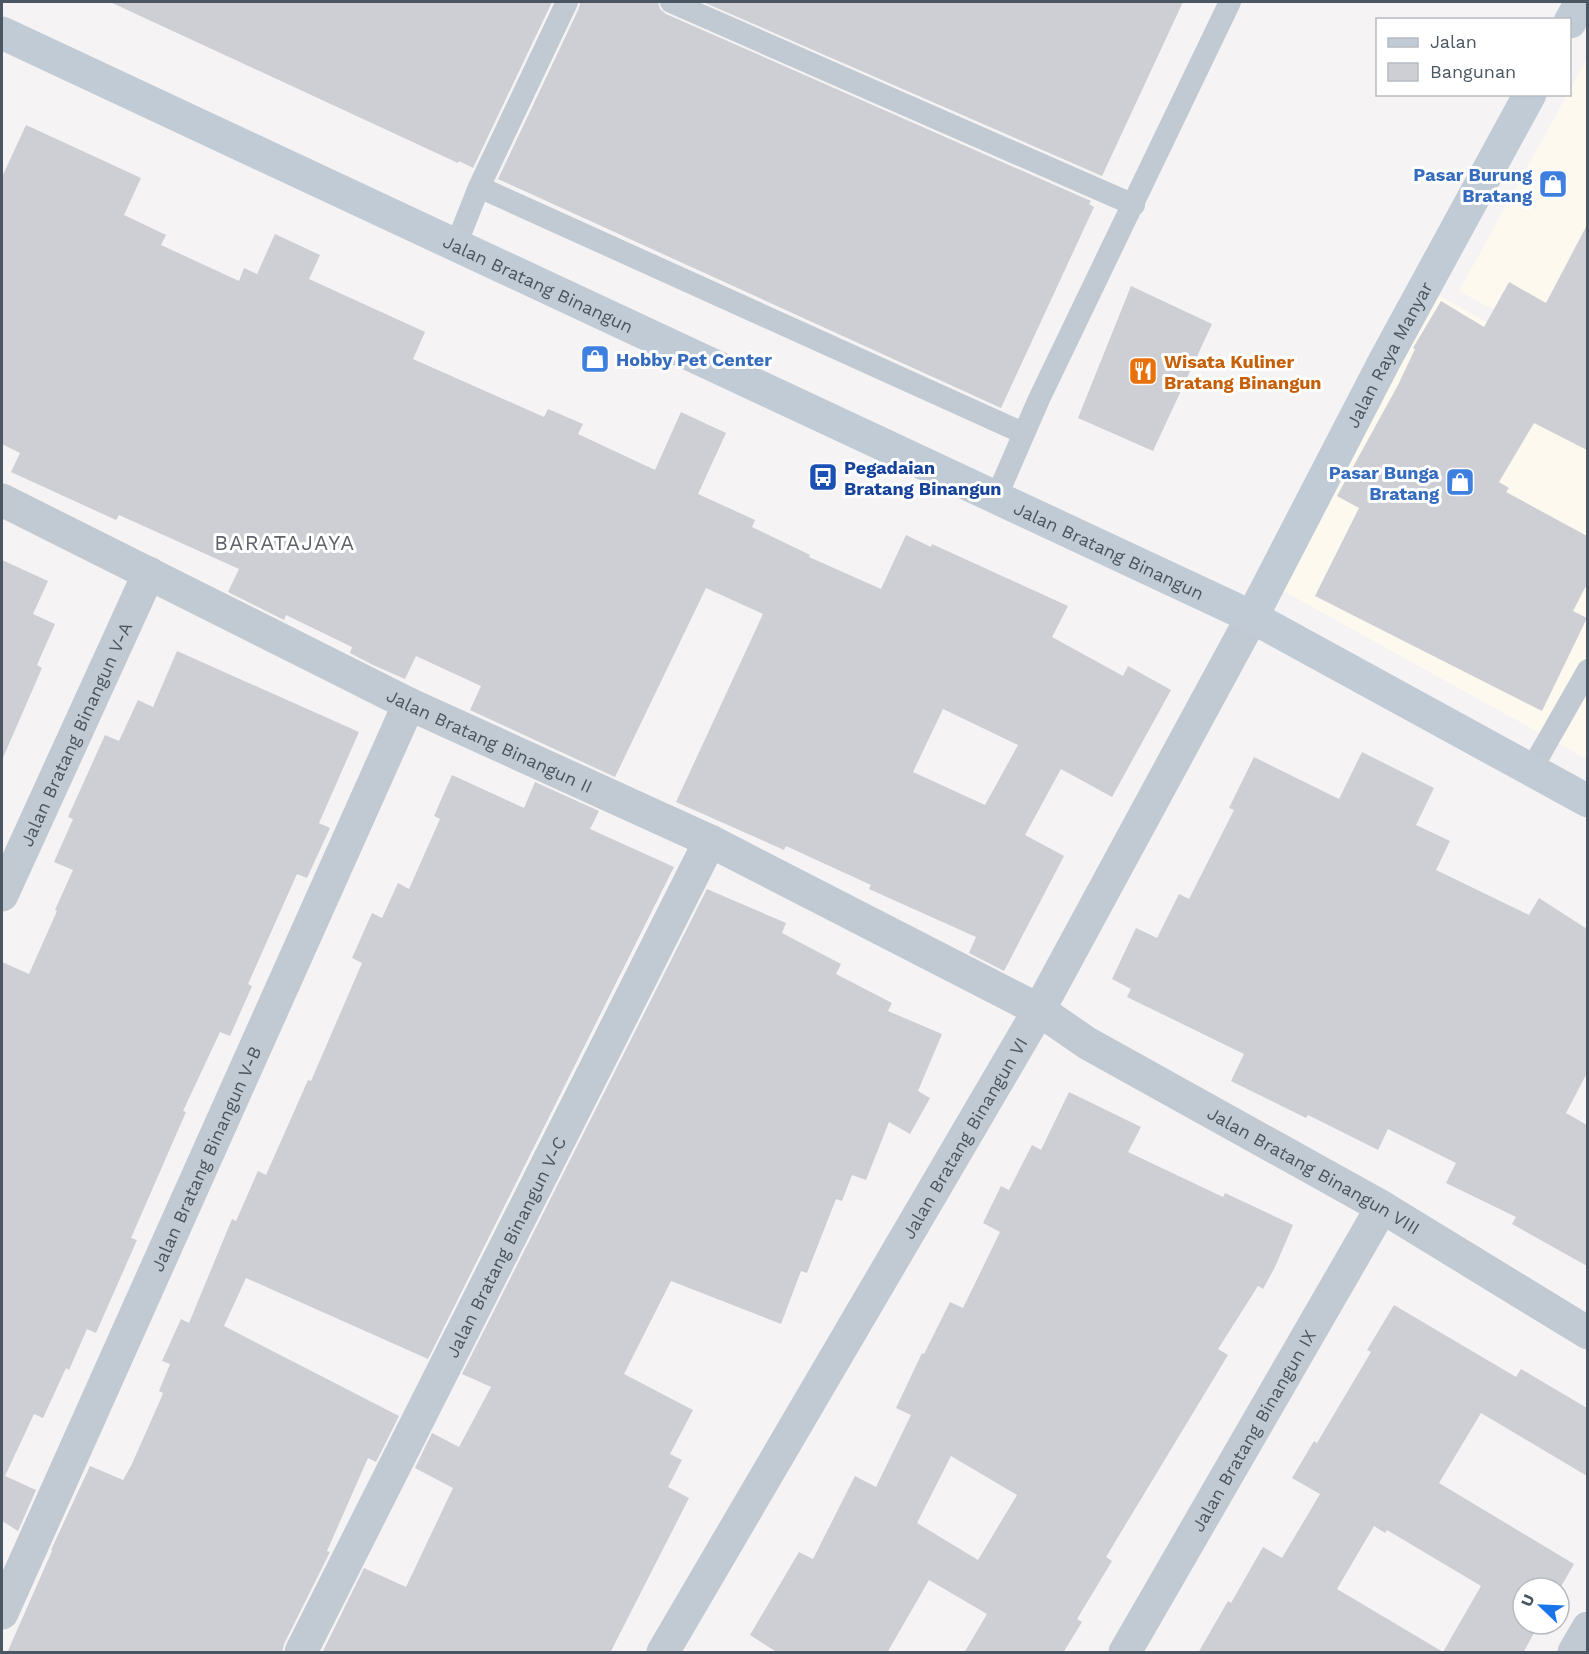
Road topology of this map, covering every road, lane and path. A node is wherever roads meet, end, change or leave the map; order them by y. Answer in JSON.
{"nodes":[{"id":1,"x":567,"y":2,"type":"edge"},
{"id":2,"x":671,"y":2,"type":"edge"},
{"id":3,"x":1230,"y":2,"type":"edge"},
{"id":4,"x":1581,"y":2,"type":"edge"},
{"id":5,"x":1571,"y":19,"type":"edge"},
{"id":6,"x":2,"y":33,"type":"edge"},
{"id":7,"x":1529,"y":96,"type":"edge"},
{"id":8,"x":479,"y":187,"type":"junction"},
{"id":9,"x":1134,"y":205,"type":"junction"},
{"id":10,"x":456,"y":245,"type":"junction"},
{"id":11,"x":1023,"y":434,"type":"junction"},
{"id":12,"x":996,"y":498,"type":"junction"},
{"id":13,"x":2,"y":500,"type":"edge"},
{"id":14,"x":149,"y":573,"type":"junction"},
{"id":15,"x":1252,"y":617,"type":"junction"},
{"id":16,"x":1587,"y":669,"type":"edge"},
{"id":17,"x":409,"y":704,"type":"junction"},
{"id":18,"x":1531,"y":770,"type":"junction"},
{"id":19,"x":1587,"y":801,"type":"edge"},
{"id":20,"x":710,"y":841,"type":"junction"},
{"id":21,"x":2,"y":895,"type":"edge"},
{"id":22,"x":980,"y":981,"type":"joint"},
{"id":23,"x":1039,"y":1010,"type":"junction"},
{"id":24,"x":1383,"y":1207,"type":"junction"},
{"id":25,"x":1587,"y":1333,"type":"edge"},
{"id":26,"x":2,"y":1613,"type":"edge"},
{"id":27,"x":1587,"y":1628,"type":"edge"},
{"id":28,"x":301,"y":1653,"type":"edge"},
{"id":29,"x":663,"y":1653,"type":"edge"},
{"id":30,"x":1125,"y":1653,"type":"edge"},
{"id":31,"x":1574,"y":1653,"type":"edge"}],
"edges":[{"from":1,"to":8,"type":"lane"},
{"from":2,"to":9,"type":"lane"},
{"from":3,"to":9,"type":"lane"},
{"from":4,"to":5,"type":"street"},
{"from":6,"to":10,"type":"street","name":"Jalan Bratang Binangun"},
{"from":7,"to":15,"type":"street","name":"Jalan Raya Manyar"},
{"from":8,"to":10,"type":"lane"},
{"from":8,"to":11,"type":"lane"},
{"from":9,"to":11,"type":"lane"},
{"from":10,"to":12,"type":"street","name":"Jalan Bratang Binangun"},
{"from":11,"to":12,"type":"lane"},
{"from":12,"to":15,"type":"street","name":"Jalan Bratang Binangun"},
{"from":13,"to":14,"type":"street","name":"Jalan Bratang Binangun II"},
{"from":14,"to":17,"type":"street","name":"Jalan Bratang Binangun II"},
{"from":14,"to":21,"type":"street","name":"Jalan Bratang Binangun V-A"},
{"from":15,"to":18,"type":"street","name":"Jalan Bratang Binangun"},
{"from":15,"to":23,"type":"street","name":"Jalan Bratang Binangun VI"},
{"from":16,"to":18,"type":"lane"},
{"from":17,"to":20,"type":"street","name":"Jalan Bratang Binangun II"},
{"from":17,"to":26,"type":"street","name":"Jalan Bratang Binangun V-B"},
{"from":18,"to":19,"type":"street","name":"Jalan Bratang Binangun"},
{"from":20,"to":22,"type":"street","name":"Jalan Bratang Binangun II"},
{"from":20,"to":28,"type":"street","name":"Jalan Bratang Binangun V-C"},
{"from":22,"to":23,"type":"street","name":"Jalan Bratang Binangun VIII"},
{"from":23,"to":24,"type":"street","name":"Jalan Bratang Binangun VIII"},
{"from":23,"to":29,"type":"street","name":"Jalan Bratang Binangun VI"},
{"from":24,"to":25,"type":"street","name":"Jalan Bratang Binangun VIII"},
{"from":24,"to":30,"type":"street","name":"Jalan Bratang Binangun IX"},
{"from":27,"to":31,"type":"street"}]}
